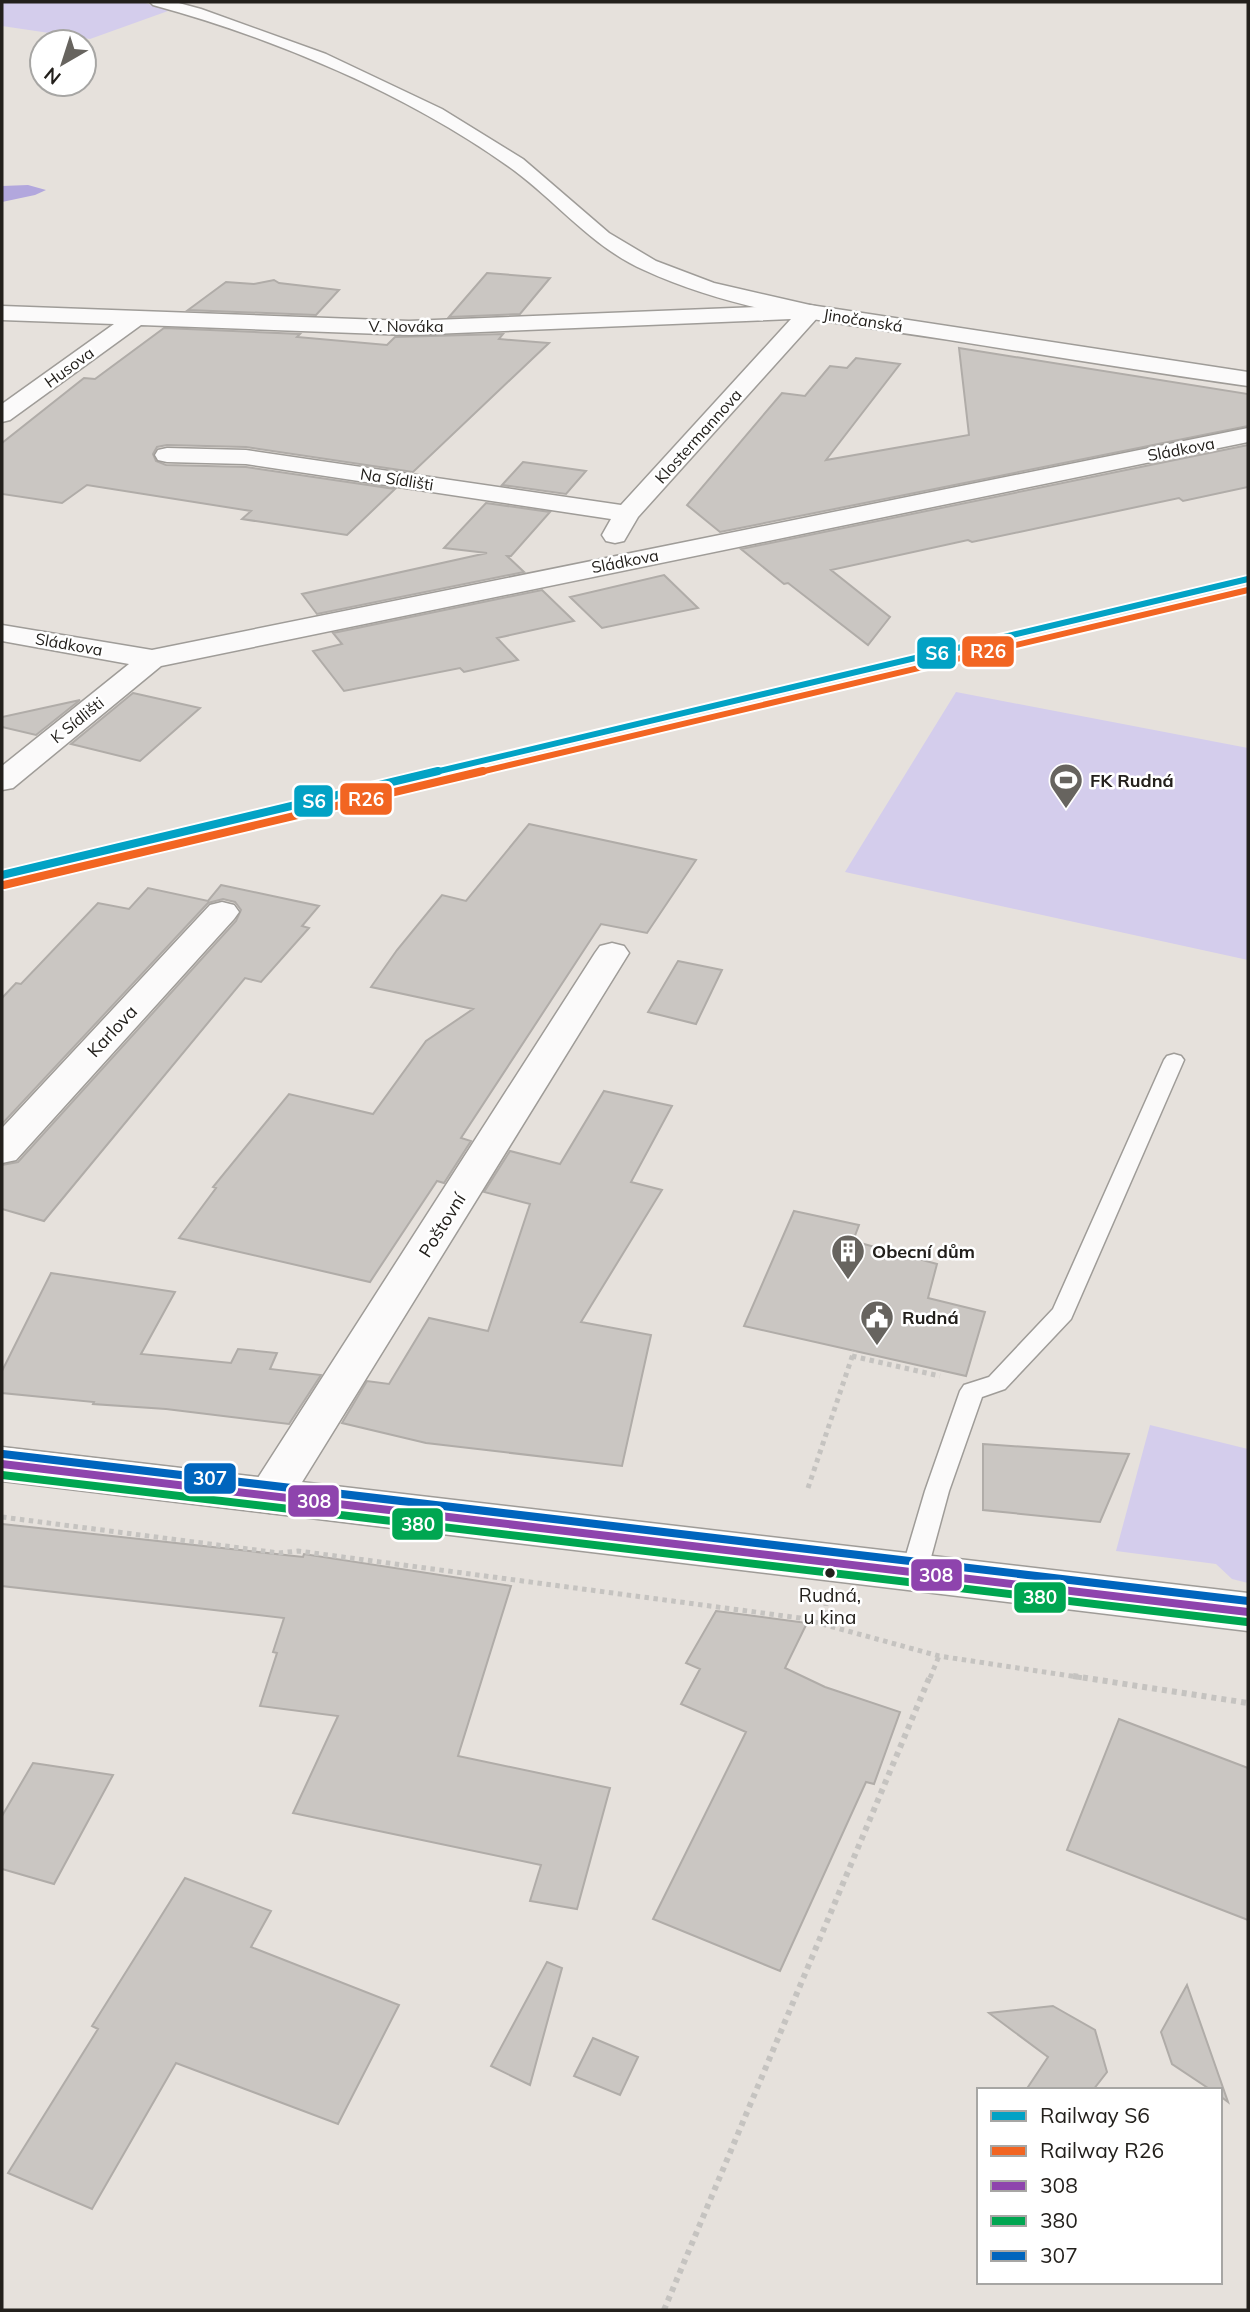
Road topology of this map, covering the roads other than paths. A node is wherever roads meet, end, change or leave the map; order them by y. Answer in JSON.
{"nodes":[{"id":1,"x":158,"y":2,"type":"edge"},
{"id":2,"x":810,"y":312,"type":"junction"},
{"id":3,"x":2,"y":313,"type":"edge"},
{"id":4,"x":136,"y":318,"type":"junction"},
{"id":5,"x":1248,"y":379,"type":"edge"},
{"id":6,"x":2,"y":415,"type":"edge"},
{"id":7,"x":1248,"y":435,"type":"edge"},
{"id":8,"x":167,"y":455,"type":"dead end"},
{"id":9,"x":627,"y":514,"type":"junction"},
{"id":10,"x":596,"y":566,"type":"junction"},
{"id":11,"x":2,"y":633,"type":"edge"},
{"id":12,"x":152,"y":659,"type":"junction"},
{"id":13,"x":2,"y":781,"type":"edge"},
{"id":14,"x":222,"y":912,"type":"dead end"},
{"id":15,"x":612,"y":953,"type":"dead end"},
{"id":16,"x":1174,"y":1060,"type":"dead end"},
{"id":17,"x":2,"y":1151,"type":"edge"},
{"id":18,"x":2,"y":1464,"type":"edge"},
{"id":19,"x":270,"y":1496,"type":"junction"},
{"id":20,"x":914,"y":1572,"type":"junction"},
{"id":21,"x":1248,"y":1612,"type":"edge"}],
"edges":[{"from":1,"to":2,"type":"street","name":"Jinočanská"},
{"from":2,"to":4,"type":"street","name":"V. Nováka"},
{"from":2,"to":5,"type":"street","name":"Jinočanská"},
{"from":2,"to":9,"type":"street","name":"Klostermannova"},
{"from":3,"to":4,"type":"street","name":"V. Nováka"},
{"from":4,"to":6,"type":"street","name":"Husova"},
{"from":7,"to":10,"type":"street","name":"Sládkova"},
{"from":8,"to":9,"type":"street","name":"Na Sídlišti"},
{"from":9,"to":10,"type":"street","name":"Klostermannova"},
{"from":10,"to":12,"type":"street","name":"Sládkova"},
{"from":11,"to":12,"type":"street","name":"Sládkova"},
{"from":12,"to":13,"type":"street","name":"K Sídlišti"},
{"from":14,"to":17,"type":"street","name":"Karlova"},
{"from":15,"to":19,"type":"street","name":"Poštovní"},
{"from":16,"to":20,"type":"lane"},
{"from":18,"to":19,"type":"street"},
{"from":19,"to":20,"type":"street"},
{"from":20,"to":21,"type":"street"}]}
